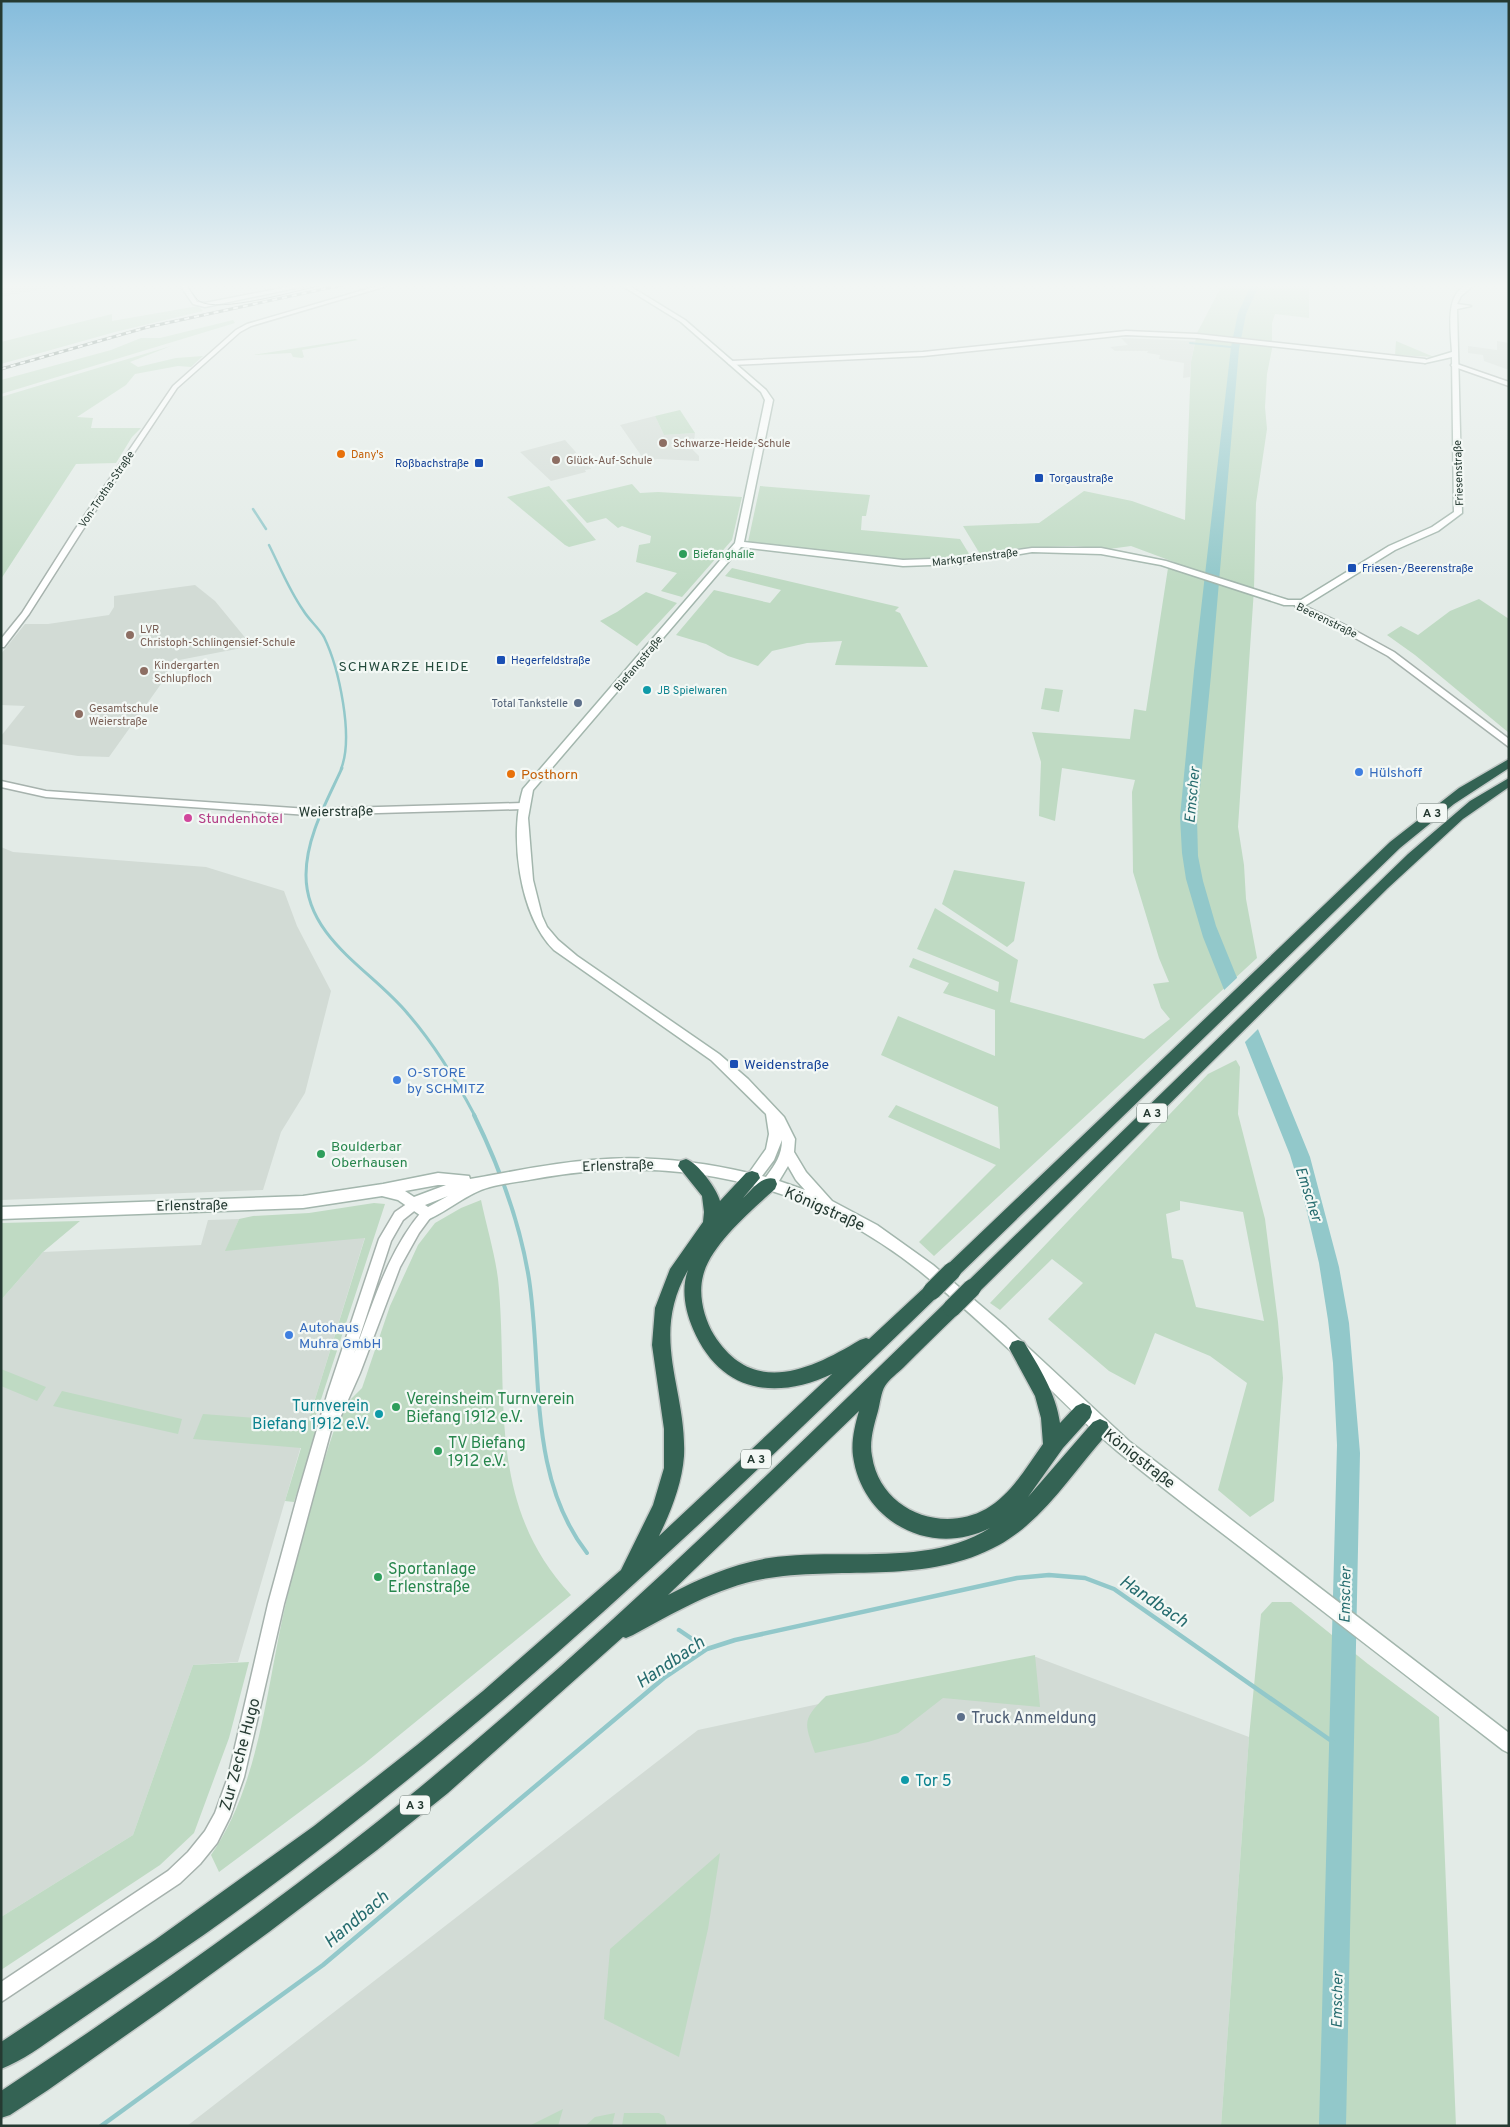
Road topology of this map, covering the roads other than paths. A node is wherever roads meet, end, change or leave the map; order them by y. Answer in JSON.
{"nodes":[{"id":1,"x":178,"y":384,"type":"edge"},
{"id":2,"x":755,"y":384,"type":"edge"},
{"id":3,"x":1454,"y":384,"type":"edge"},
{"id":4,"x":739,"y":544,"type":"junction"},
{"id":5,"x":1122,"y":554,"type":"joint"},
{"id":6,"x":1298,"y":604,"type":"junction"},
{"id":7,"x":1,"y":645,"type":"edge"},
{"id":8,"x":1509,"y":744,"type":"edge"},
{"id":9,"x":1509,"y":763,"type":"edge"},
{"id":10,"x":1509,"y":782,"type":"edge"},
{"id":11,"x":1,"y":784,"type":"edge"},
{"id":12,"x":523,"y":806,"type":"junction"},
{"id":13,"x":771,"y":1111,"type":"junction"},
{"id":14,"x":788,"y":1153,"type":"junction"},
{"id":15,"x":686,"y":1166,"type":"junction"},
{"id":16,"x":752,"y":1178,"type":"junction"},
{"id":17,"x":484,"y":1182,"type":"junction"},
{"id":18,"x":769,"y":1184,"type":"junction"},
{"id":19,"x":382,"y":1190,"type":"junction"},
{"id":20,"x":414,"y":1204,"type":"junction"},
{"id":21,"x":830,"y":1208,"type":"junction"},
{"id":22,"x":1,"y":1213,"type":"edge"},
{"id":23,"x":427,"y":1214,"type":"junction"},
{"id":24,"x":711,"y":1224,"type":"junction"},
{"id":25,"x":885,"y":1336,"type":"junction"},
{"id":26,"x":1018,"y":1348,"type":"junction"},
{"id":27,"x":877,"y":1382,"type":"junction"},
{"id":28,"x":1083,"y":1412,"type":"junction"},
{"id":29,"x":1100,"y":1428,"type":"junction"},
{"id":30,"x":321,"y":1444,"type":"junction"},
{"id":31,"x":1053,"y":1447,"type":"junction"},
{"id":32,"x":626,"y":1580,"type":"junction"},
{"id":33,"x":607,"y":1638,"type":"junction"},
{"id":34,"x":1509,"y":1744,"type":"edge"},
{"id":35,"x":1,"y":1993,"type":"edge"},
{"id":36,"x":1,"y":2057,"type":"edge"},
{"id":37,"x":1,"y":2106,"type":"edge"}],
"edges":[{"from":1,"to":7,"type":"street","name":"Von-Trotha-Straße"},
{"from":2,"to":4,"type":"main road","name":"Biefangstraße"},
{"from":3,"to":6,"type":"main road","name":"Friesenstraße"},
{"from":4,"to":5,"type":"main road","name":"Markgrafenstraße"},
{"from":4,"to":12,"type":"main road","name":"Biefangstraße"},
{"from":5,"to":6,"type":"main road","name":"Beerenstraße"},
{"from":6,"to":8,"type":"street","name":"Beerenstraße"},
{"from":9,"to":25,"type":"highway","number":"A 3","bridge":true},
{"from":10,"to":27,"type":"highway","number":"A 3","bridge":true},
{"from":11,"to":12,"type":"street","name":"Weierstraße"},
{"from":12,"to":13,"type":"main road","name":"Biefangstraße"},
{"from":13,"to":14,"type":"main road"},
{"from":13,"to":16,"type":"main road"},
{"from":14,"to":18,"type":"main road","name":"Königstraße"},
{"from":14,"to":21,"type":"main road"},
{"from":15,"to":16,"type":"main road","name":"Erlenstraße"},
{"from":15,"to":17,"type":"main road","name":"Erlenstraße"},
{"from":15,"to":24,"type":"highway"},
{"from":16,"to":18,"type":"main road","name":"Königstraße"},
{"from":16,"to":24,"type":"highway"},
{"from":17,"to":19,"type":"main road","name":"Erlenstraße"},
{"from":17,"to":20,"type":"main road","name":"Erlenstraße"},
{"from":17,"to":23,"type":"main road","name":"Erlenstraße"},
{"from":18,"to":21,"type":"main road","name":"Königstraße"},
{"from":18,"to":25,"type":"highway"},
{"from":19,"to":20,"type":"main road","name":"Erlenstraße"},
{"from":19,"to":22,"type":"main road","name":"Erlenstraße"},
{"from":20,"to":23,"type":"main road","name":"Erlenstraße"},
{"from":20,"to":30,"type":"street","name":"Zur Zeche Hugo"},
{"from":21,"to":26,"type":"main road","name":"Königstraße"},
{"from":23,"to":30,"type":"street","name":"Zur Zeche Hugo"},
{"from":24,"to":32,"type":"highway"},
{"from":25,"to":32,"type":"highway","number":"A 3"},
{"from":26,"to":28,"type":"main road","name":"Königstraße"},
{"from":26,"to":31,"type":"highway"},
{"from":27,"to":31,"type":"highway"},
{"from":27,"to":33,"type":"highway","number":"A 3"},
{"from":28,"to":29,"type":"main road","name":"Königstraße"},
{"from":28,"to":31,"type":"highway"},
{"from":29,"to":33,"type":"highway"},
{"from":29,"to":34,"type":"main road","name":"Königstraße"},
{"from":30,"to":35,"type":"street","name":"Zur Zeche Hugo"},
{"from":32,"to":36,"type":"highway","number":"A 3"},
{"from":33,"to":37,"type":"highway","number":"A 3"}]}
